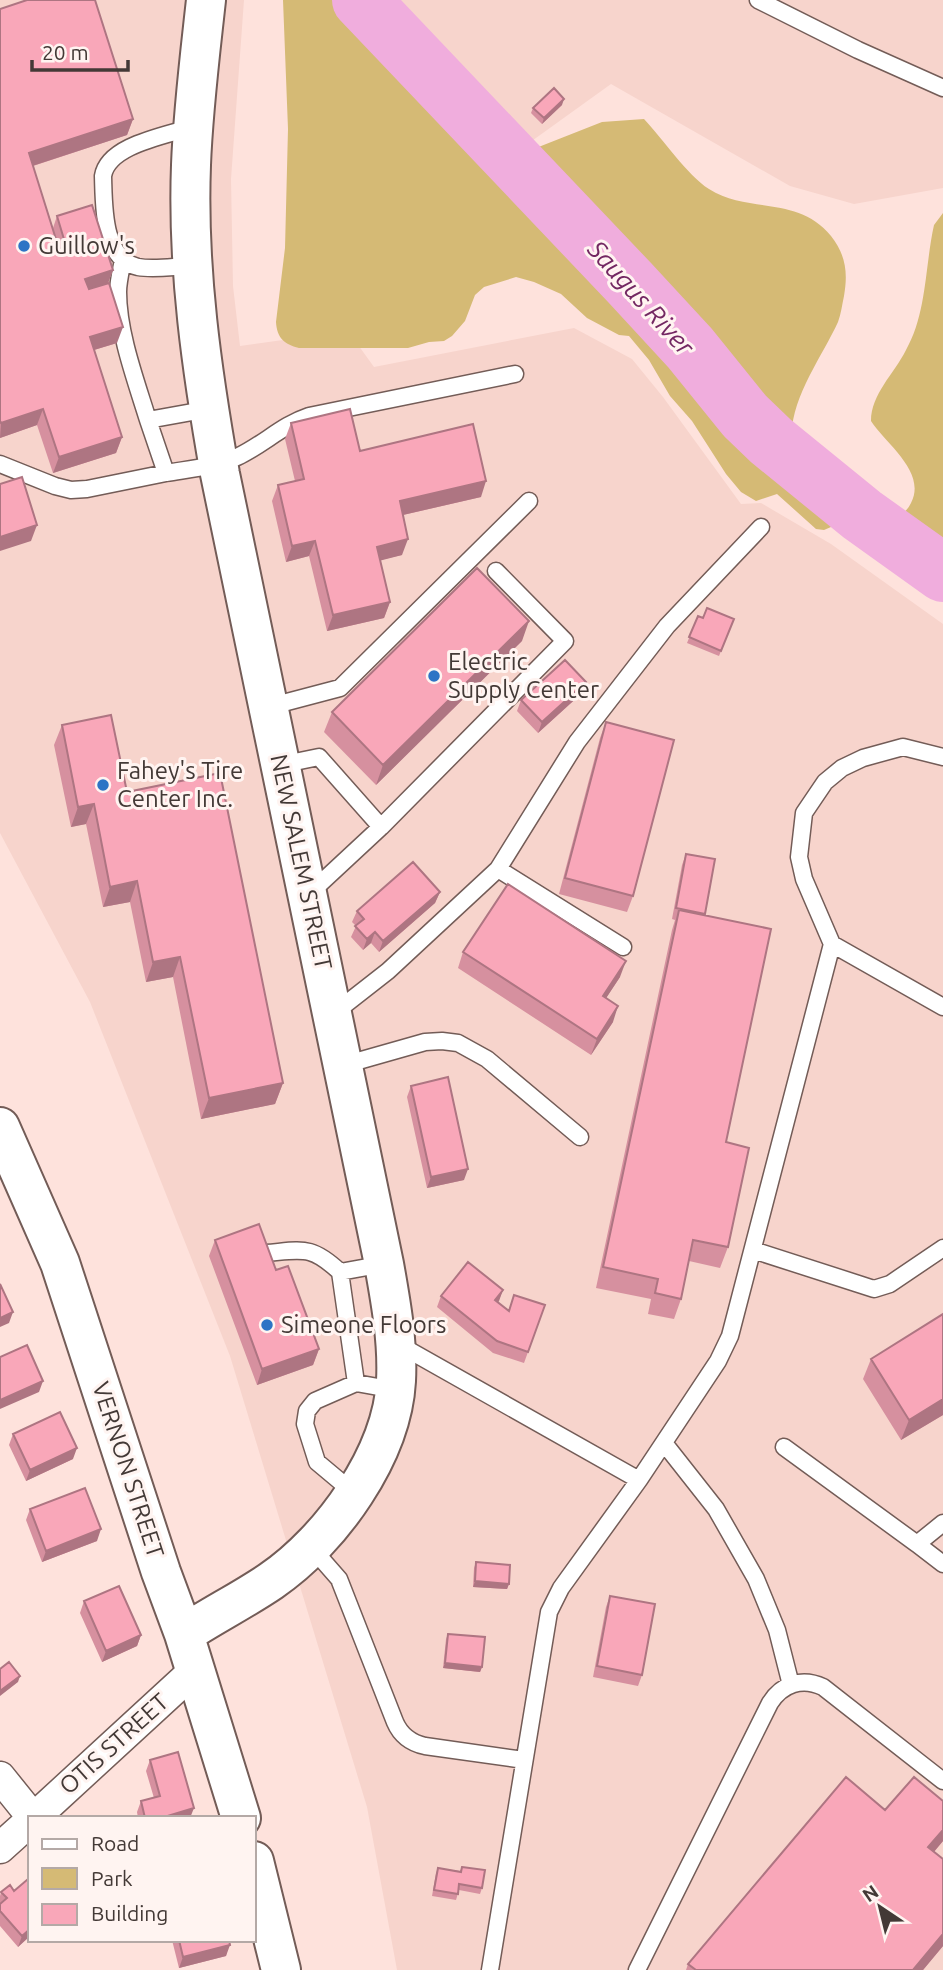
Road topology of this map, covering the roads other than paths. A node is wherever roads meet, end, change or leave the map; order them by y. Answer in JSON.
{"nodes":[{"id":1,"x":206,"y":0,"type":"edge"},
{"id":2,"x":758,"y":0,"type":"edge"},
{"id":3,"x":943,"y":88,"type":"edge"},
{"id":4,"x":194,"y":126,"type":"junction"},
{"id":5,"x":123,"y":260,"type":"junction"},
{"id":6,"x":193,"y":266,"type":"junction"},
{"id":7,"x":515,"y":374,"type":"dead end"},
{"id":8,"x":209,"y":409,"type":"junction"},
{"id":9,"x":148,"y":420,"type":"junction"},
{"id":10,"x":218,"y":463,"type":"junction"},
{"id":11,"x":0,"y":464,"type":"edge"},
{"id":12,"x":166,"y":473,"type":"junction"},
{"id":13,"x":528,"y":501,"type":"dead end"},
{"id":14,"x":761,"y":527,"type":"dead end"},
{"id":15,"x":496,"y":571,"type":"dead end"},
{"id":16,"x":268,"y":707,"type":"junction"},
{"id":17,"x":943,"y":757,"type":"edge"},
{"id":18,"x":280,"y":765,"type":"junction"},
{"id":19,"x":381,"y":827,"type":"junction"},
{"id":20,"x":498,"y":869,"type":"junction"},
{"id":21,"x":308,"y":895,"type":"junction"},
{"id":22,"x":832,"y":944,"type":"junction"},
{"id":23,"x":623,"y":947,"type":"dead end"},
{"id":24,"x":943,"y":1007,"type":"edge"},
{"id":25,"x":333,"y":1014,"type":"junction"},
{"id":26,"x":344,"y":1065,"type":"junction"},
{"id":27,"x":0,"y":1127,"type":"edge"},
{"id":28,"x":580,"y":1137,"type":"dead end"},
{"id":29,"x":943,"y":1248,"type":"edge"},
{"id":30,"x":753,"y":1250,"type":"junction"},
{"id":31,"x":266,"y":1253,"type":"edge"},
{"id":32,"x":384,"y":1264,"type":"junction"},
{"id":33,"x":341,"y":1272,"type":"junction"},
{"id":34,"x":396,"y":1342,"type":"junction"},
{"id":35,"x":356,"y":1383,"type":"junction"},
{"id":36,"x":395,"y":1390,"type":"junction"},
{"id":37,"x":664,"y":1443,"type":"junction"},
{"id":38,"x":784,"y":1447,"type":"dead end"},
{"id":39,"x":639,"y":1480,"type":"junction"},
{"id":40,"x":354,"y":1493,"type":"junction"},
{"id":41,"x":943,"y":1523,"type":"edge"},
{"id":42,"x":917,"y":1544,"type":"junction"},
{"id":43,"x":310,"y":1547,"type":"junction"},
{"id":44,"x":943,"y":1564,"type":"edge"},
{"id":45,"x":184,"y":1634,"type":"junction"},
{"id":46,"x":195,"y":1670,"type":"junction"},
{"id":47,"x":791,"y":1685,"type":"junction"},
{"id":48,"x":524,"y":1759,"type":"junction"},
{"id":49,"x":0,"y":1777,"type":"edge"},
{"id":50,"x":943,"y":1781,"type":"edge"},
{"id":51,"x":30,"y":1816,"type":"edge"},
{"id":52,"x":35,"y":1816,"type":"edge"},
{"id":53,"x":240,"y":1816,"type":"edge"},
{"id":54,"x":28,"y":1823,"type":"edge"},
{"id":55,"x":0,"y":1848,"type":"edge"},
{"id":56,"x":256,"y":1869,"type":"edge"},
{"id":57,"x":281,"y":1970,"type":"edge"},
{"id":58,"x":490,"y":1970,"type":"edge"},
{"id":59,"x":637,"y":1970,"type":"edge"}],
"edges":[{"from":1,"to":4,"type":"street","name":"NEW SALEM STREET"},
{"from":2,"to":3,"type":"lane"},
{"from":4,"to":5,"type":"lane"},
{"from":4,"to":6,"type":"street","name":"NEW SALEM STREET"},
{"from":5,"to":6,"type":"lane"},
{"from":5,"to":9,"type":"lane"},
{"from":6,"to":8,"type":"street","name":"NEW SALEM STREET"},
{"from":7,"to":10,"type":"lane"},
{"from":8,"to":9,"type":"lane"},
{"from":8,"to":10,"type":"street","name":"NEW SALEM STREET"},
{"from":9,"to":12,"type":"lane"},
{"from":10,"to":12,"type":"lane"},
{"from":10,"to":16,"type":"street","name":"NEW SALEM STREET"},
{"from":11,"to":12,"type":"lane"},
{"from":13,"to":16,"type":"lane"},
{"from":14,"to":20,"type":"lane"},
{"from":15,"to":19,"type":"lane"},
{"from":16,"to":18,"type":"street","name":"NEW SALEM STREET"},
{"from":17,"to":22,"type":"lane"},
{"from":18,"to":19,"type":"lane"},
{"from":18,"to":21,"type":"street","name":"NEW SALEM STREET"},
{"from":19,"to":21,"type":"lane"},
{"from":20,"to":23,"type":"lane"},
{"from":20,"to":25,"type":"lane"},
{"from":21,"to":25,"type":"street","name":"NEW SALEM STREET"},
{"from":22,"to":24,"type":"lane"},
{"from":22,"to":30,"type":"lane"},
{"from":25,"to":26,"type":"street","name":"NEW SALEM STREET"},
{"from":26,"to":28,"type":"lane"},
{"from":26,"to":32,"type":"street","name":"NEW SALEM STREET"},
{"from":27,"to":45,"type":"street","name":"VERNON STREET"},
{"from":29,"to":30,"type":"lane"},
{"from":30,"to":37,"type":"lane"},
{"from":31,"to":33,"type":"lane"},
{"from":32,"to":33,"type":"lane"},
{"from":32,"to":34,"type":"street","name":"NEW SALEM STREET"},
{"from":33,"to":35,"type":"lane"},
{"from":34,"to":36,"type":"street","name":"NEW SALEM STREET"},
{"from":34,"to":39,"type":"lane"},
{"from":35,"to":36,"type":"lane"},
{"from":35,"to":40,"type":"lane"},
{"from":36,"to":40,"type":"street","name":"NEW SALEM STREET"},
{"from":37,"to":39,"type":"lane"},
{"from":37,"to":47,"type":"lane"},
{"from":38,"to":42,"type":"lane"},
{"from":39,"to":48,"type":"lane"},
{"from":40,"to":43,"type":"street","name":"NEW SALEM STREET"},
{"from":41,"to":42,"type":"lane"},
{"from":42,"to":44,"type":"lane"},
{"from":43,"to":45,"type":"street","name":"NEW SALEM STREET"},
{"from":43,"to":48,"type":"lane"},
{"from":45,"to":46,"type":"street","name":"VERNON STREET"},
{"from":46,"to":52,"type":"street","name":"OTIS STREET"},
{"from":46,"to":53,"type":"street","name":"VERNON STREET"},
{"from":47,"to":50,"type":"lane"},
{"from":47,"to":59,"type":"lane"},
{"from":48,"to":58,"type":"lane"},
{"from":49,"to":51,"type":"street"},
{"from":54,"to":55,"type":"street","name":"OTIS STREET"},
{"from":56,"to":57,"type":"street"}]}
